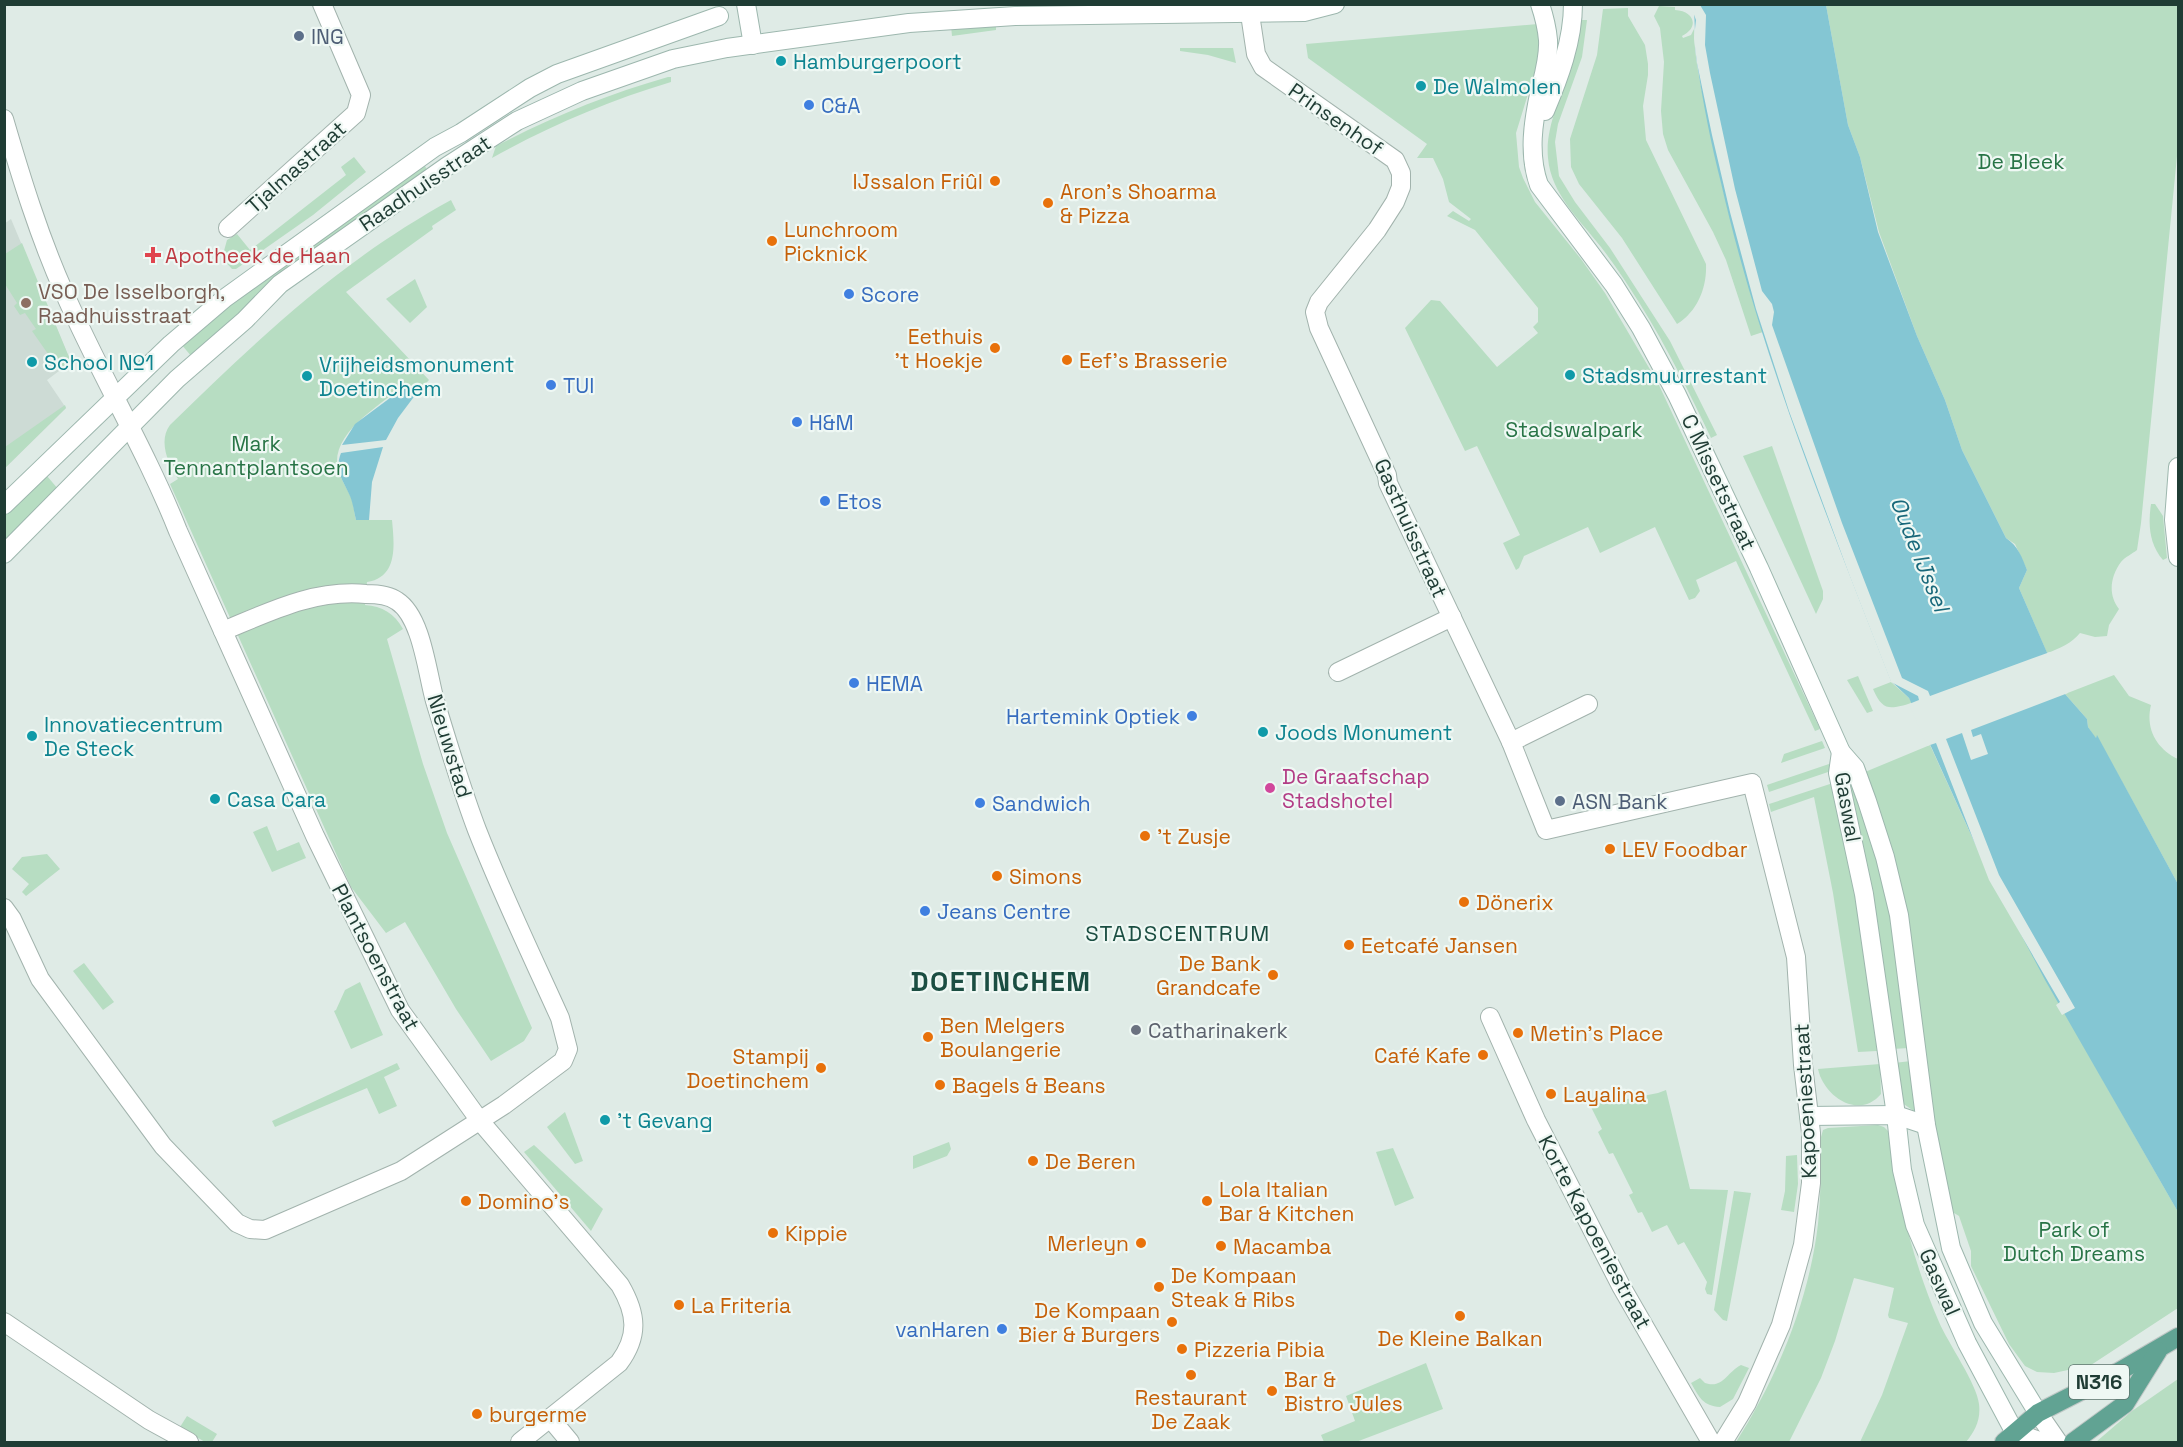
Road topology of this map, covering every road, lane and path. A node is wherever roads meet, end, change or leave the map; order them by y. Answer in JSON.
{"nodes":[{"id":1,"x":322,"y":4,"type":"edge"},
{"id":2,"x":746,"y":4,"type":"edge"},
{"id":3,"x":1335,"y":4,"type":"edge"},
{"id":4,"x":1540,"y":4,"type":"edge"},
{"id":5,"x":1573,"y":4,"type":"edge"},
{"id":6,"x":718,"y":10,"type":"edge"},
{"id":7,"x":1250,"y":14,"type":"junction"},
{"id":8,"x":753,"y":45,"type":"junction"},
{"id":9,"x":727,"y":48,"type":"junction"},
{"id":10,"x":4,"y":118,"type":"edge"},
{"id":11,"x":1534,"y":131,"type":"junction"},
{"id":12,"x":228,"y":228,"type":"dead end"},
{"id":13,"x":1315,"y":312,"type":"joint"},
{"id":14,"x":116,"y":398,"type":"junction"},
{"id":15,"x":135,"y":435,"type":"junction"},
{"id":16,"x":2178,"y":467,"type":"edge"},
{"id":17,"x":4,"y":505,"type":"edge"},
{"id":18,"x":4,"y":554,"type":"edge"},
{"id":19,"x":2178,"y":557,"type":"edge"},
{"id":20,"x":1452,"y":617,"type":"junction"},
{"id":21,"x":223,"y":631,"type":"junction"},
{"id":22,"x":1338,"y":672,"type":"dead end"},
{"id":23,"x":1588,"y":704,"type":"dead end"},
{"id":24,"x":1511,"y":742,"type":"junction"},
{"id":25,"x":1841,"y":752,"type":"junction"},
{"id":26,"x":1752,"y":783,"type":"joint"},
{"id":27,"x":4,"y":908,"type":"edge"},
{"id":28,"x":1490,"y":1017,"type":"dead end"},
{"id":29,"x":1896,"y":1115,"type":"junction"},
{"id":30,"x":1809,"y":1116,"type":"junction"},
{"id":31,"x":480,"y":1121,"type":"junction"},
{"id":32,"x":1926,"y":1125,"type":"junction"},
{"id":33,"x":4,"y":1322,"type":"edge"},
{"id":34,"x":2178,"y":1336,"type":"edge"},
{"id":35,"x":2159,"y":1349,"type":"junction"},
{"id":36,"x":2038,"y":1413,"type":"junction"},
{"id":37,"x":550,"y":1418,"type":"junction"},
{"id":38,"x":2010,"y":1438,"type":"edge"},
{"id":39,"x":189,"y":1443,"type":"edge"},
{"id":40,"x":520,"y":1443,"type":"edge"},
{"id":41,"x":570,"y":1443,"type":"edge"},
{"id":42,"x":1711,"y":1443,"type":"edge"},
{"id":43,"x":1723,"y":1443,"type":"edge"},
{"id":44,"x":2043,"y":1443,"type":"edge"},
{"id":45,"x":2058,"y":1443,"type":"edge"},
{"id":46,"x":2073,"y":1443,"type":"edge"}],
"edges":[{"from":1,"to":12,"type":"street","name":"Tjalmastraat"},
{"from":2,"to":8,"type":"street"},
{"from":3,"to":7,"type":"street","name":"Raadhuisstraat"},
{"from":4,"to":11,"type":"street","name":"C Missetstraat"},
{"from":5,"to":11,"type":"street","name":"C Missetstraat"},
{"from":6,"to":9,"type":"street"},
{"from":6,"to":14,"type":"street","name":"Raadhuisstraat"},
{"from":7,"to":8,"type":"street","name":"Raadhuisstraat"},
{"from":7,"to":13,"type":"street","name":"Prinsenhof"},
{"from":8,"to":9,"type":"street","name":"Raadhuisstraat"},
{"from":9,"to":15,"type":"street","name":"Raadhuisstraat"},
{"from":10,"to":14,"type":"street","name":"Plantsoenstraat"},
{"from":11,"to":25,"type":"street","name":"C Missetstraat"},
{"from":13,"to":20,"type":"street","name":"Gasthuisstraat"},
{"from":14,"to":15,"type":"street","name":"Plantsoenstraat"},
{"from":14,"to":17,"type":"street","name":"Raadhuisstraat"},
{"from":15,"to":18,"type":"street","name":"Raadhuisstraat"},
{"from":15,"to":21,"type":"street","name":"Plantsoenstraat"},
{"from":16,"to":19,"type":"street"},
{"from":20,"to":22,"type":"street"},
{"from":20,"to":24,"type":"street","name":"Gasthuisstraat"},
{"from":21,"to":31,"type":"street","name":"Plantsoenstraat"},
{"from":21,"to":31,"type":"street","name":"Nieuwstad"},
{"from":23,"to":24,"type":"street"},
{"from":24,"to":26,"type":"street","name":"Gasthuisstraat"},
{"from":25,"to":29,"type":"street","name":"Gaswal"},
{"from":25,"to":32,"type":"street","name":"Gaswal"},
{"from":26,"to":30,"type":"street","name":"Kapoeniestraat"},
{"from":27,"to":31,"type":"street"},
{"from":28,"to":42,"type":"street","name":"Korte Kapoeniestraat"},
{"from":29,"to":30,"type":"street"},
{"from":29,"to":32,"type":"street"},
{"from":29,"to":38,"type":"street","name":"Gaswal"},
{"from":30,"to":43,"type":"street","name":"Kapoeniestraat"},
{"from":31,"to":37,"type":"street","name":"Plantsoenstraat"},
{"from":32,"to":36,"type":"street","name":"Gaswal"},
{"from":33,"to":39,"type":"street"},
{"from":34,"to":35,"type":"main road","number":"N316"},
{"from":35,"to":36,"type":"main road","number":"N316"},
{"from":35,"to":46,"type":"main road","number":"N316"},
{"from":36,"to":38,"type":"main road","number":"N316"},
{"from":36,"to":45,"type":"street","name":"Gaswal"},
{"from":37,"to":40,"type":"street","name":"Plantsoenstraat"},
{"from":37,"to":41,"type":"street"},
{"from":38,"to":44,"type":"street"}]}
